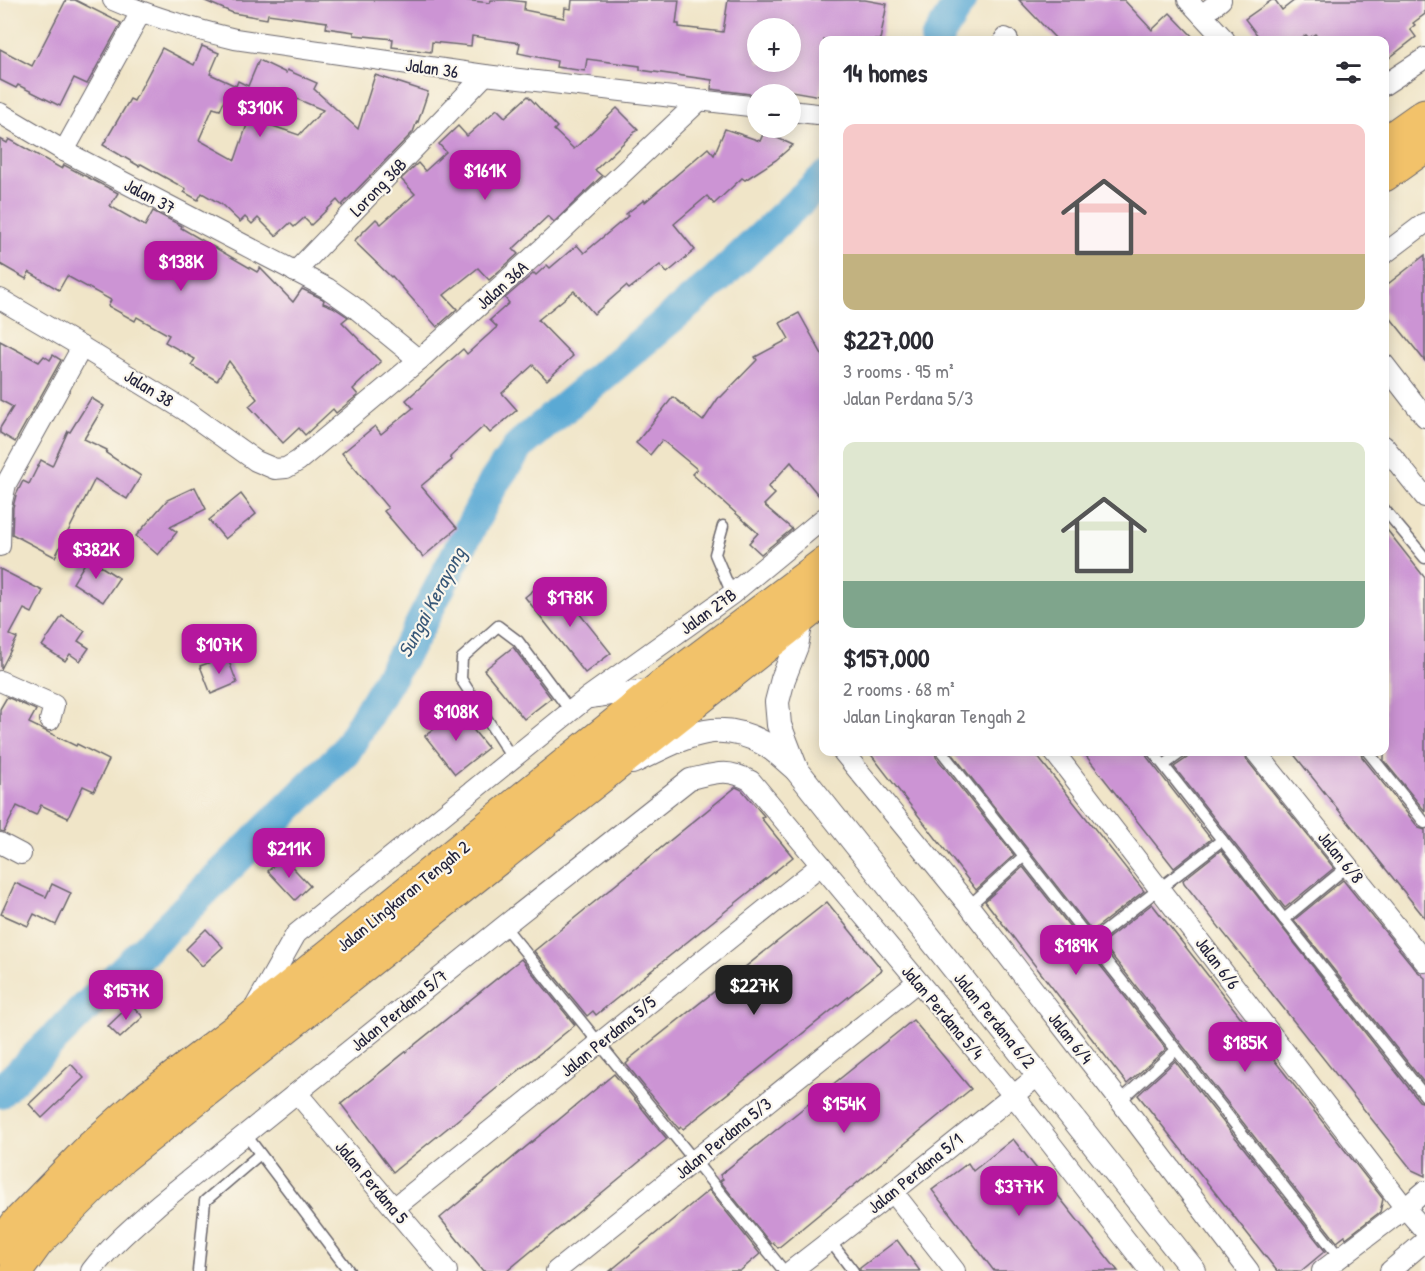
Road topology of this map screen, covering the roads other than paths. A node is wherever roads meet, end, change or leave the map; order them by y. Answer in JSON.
{"nodes":[{"id":1,"x":112,"y":0,"type":"edge"},
{"id":2,"x":1188,"y":0,"type":"edge"},
{"id":3,"x":1221,"y":0,"type":"edge"},
{"id":4,"x":141,"y":12,"type":"junction"},
{"id":5,"x":1202,"y":15,"type":"junction"},
{"id":6,"x":1221,"y":36,"type":"edge"},
{"id":7,"x":1425,"y":58,"type":"edge"},
{"id":8,"x":485,"y":75,"type":"junction"},
{"id":9,"x":1389,"y":82,"type":"edge"},
{"id":10,"x":699,"y":101,"type":"junction"},
{"id":11,"x":747,"y":106,"type":"edge"},
{"id":12,"x":801,"y":112,"type":"edge"},
{"id":13,"x":0,"y":113,"type":"edge"},
{"id":14,"x":817,"y":114,"type":"dead end"},
{"id":15,"x":1425,"y":115,"type":"edge"},
{"id":16,"x":1389,"y":140,"type":"edge"},
{"id":17,"x":1425,"y":146,"type":"edge"},
{"id":18,"x":64,"y":151,"type":"junction"},
{"id":19,"x":1389,"y":171,"type":"edge"},
{"id":20,"x":1425,"y":223,"type":"edge"},
{"id":21,"x":1389,"y":250,"type":"edge"},
{"id":22,"x":295,"y":272,"type":"junction"},
{"id":23,"x":0,"y":299,"type":"edge"},
{"id":24,"x":82,"y":346,"type":"junction"},
{"id":25,"x":419,"y":360,"type":"junction"},
{"id":26,"x":1389,"y":370,"type":"edge"},
{"id":27,"x":1424,"y":415,"type":"edge"},
{"id":28,"x":1389,"y":452,"type":"edge"},
{"id":29,"x":298,"y":462,"type":"joint"},
{"id":30,"x":1425,"y":497,"type":"edge"},
{"id":31,"x":1389,"y":515,"type":"edge"},
{"id":32,"x":819,"y":522,"type":"edge"},
{"id":33,"x":723,"y":526,"type":"dead end"},
{"id":34,"x":0,"y":546,"type":"edge"},
{"id":35,"x":1423,"y":552,"type":"edge"},
{"id":36,"x":819,"y":568,"type":"edge"},
{"id":37,"x":732,"y":594,"type":"junction"},
{"id":38,"x":813,"y":608,"type":"edge"},
{"id":39,"x":0,"y":681,"type":"edge"},
{"id":40,"x":660,"y":688,"type":"junction"},
{"id":41,"x":587,"y":698,"type":"junction"},
{"id":42,"x":571,"y":712,"type":"junction"},
{"id":43,"x":51,"y":720,"type":"dead end"},
{"id":44,"x":846,"y":756,"type":"edge"},
{"id":45,"x":945,"y":756,"type":"edge"},
{"id":46,"x":1057,"y":756,"type":"edge"},
{"id":47,"x":1156,"y":756,"type":"edge"},
{"id":48,"x":1176,"y":756,"type":"edge"},
{"id":49,"x":1259,"y":756,"type":"edge"},
{"id":50,"x":1371,"y":756,"type":"edge"},
{"id":51,"x":512,"y":758,"type":"junction"},
{"id":52,"x":1164,"y":765,"type":"junction"},
{"id":53,"x":796,"y":769,"type":"junction"},
{"id":54,"x":722,"y":772,"type":"joint"},
{"id":55,"x":602,"y":776,"type":"junction"},
{"id":56,"x":1425,"y":823,"type":"edge"},
{"id":57,"x":1222,"y":840,"type":"junction"},
{"id":58,"x":0,"y":843,"type":"edge"},
{"id":59,"x":21,"y":854,"type":"dead end"},
{"id":60,"x":1024,"y":856,"type":"junction"},
{"id":61,"x":821,"y":865,"type":"junction"},
{"id":62,"x":1348,"y":866,"type":"junction"},
{"id":63,"x":1160,"y":888,"type":"junction"},
{"id":64,"x":969,"y":906,"type":"junction"},
{"id":65,"x":1284,"y":919,"type":"junction"},
{"id":66,"x":504,"y":926,"type":"junction"},
{"id":67,"x":1092,"y":941,"type":"junction"},
{"id":68,"x":1425,"y":962,"type":"edge"},
{"id":69,"x":917,"y":982,"type":"junction"},
{"id":70,"x":247,"y":1022,"type":"junction"},
{"id":71,"x":599,"y":1043,"type":"junction"},
{"id":72,"x":1176,"y":1050,"type":"junction"},
{"id":73,"x":1039,"y":1075,"type":"junction"},
{"id":74,"x":297,"y":1093,"type":"junction"},
{"id":75,"x":1012,"y":1095,"type":"junction"},
{"id":76,"x":1425,"y":1096,"type":"edge"},
{"id":77,"x":1120,"y":1101,"type":"junction"},
{"id":78,"x":246,"y":1135,"type":"junction"},
{"id":79,"x":260,"y":1154,"type":"junction"},
{"id":80,"x":694,"y":1161,"type":"junction"},
{"id":81,"x":1425,"y":1191,"type":"edge"},
{"id":82,"x":893,"y":1192,"type":"junction"},
{"id":83,"x":394,"y":1208,"type":"junction"},
{"id":84,"x":1405,"y":1208,"type":"junction"},
{"id":85,"x":1425,"y":1231,"type":"edge"},
{"id":86,"x":830,"y":1241,"type":"junction"},
{"id":87,"x":1425,"y":1241,"type":"edge"},
{"id":88,"x":0,"y":1248,"type":"edge"},
{"id":89,"x":1340,"y":1258,"type":"junction"},
{"id":90,"x":16,"y":1271,"type":"edge"},
{"id":91,"x":91,"y":1271,"type":"edge"},
{"id":92,"x":198,"y":1271,"type":"edge"},
{"id":93,"x":349,"y":1271,"type":"edge"},
{"id":94,"x":447,"y":1271,"type":"edge"},
{"id":95,"x":556,"y":1271,"type":"edge"},
{"id":96,"x":784,"y":1271,"type":"edge"},
{"id":97,"x":791,"y":1271,"type":"edge"},
{"id":98,"x":854,"y":1271,"type":"edge"},
{"id":99,"x":955,"y":1271,"type":"edge"},
{"id":100,"x":1150,"y":1271,"type":"edge"},
{"id":101,"x":1194,"y":1271,"type":"edge"},
{"id":102,"x":1249,"y":1271,"type":"edge"},
{"id":103,"x":1322,"y":1271,"type":"edge"},
{"id":104,"x":1390,"y":1271,"type":"edge"}],
"edges":[{"from":1,"to":4,"type":"street","name":"Jalan 36"},
{"from":2,"to":5,"type":"street"},
{"from":3,"to":5,"type":"street"},
{"from":4,"to":8,"type":"street","name":"Jalan 36"},
{"from":4,"to":18,"type":"street"},
{"from":5,"to":6,"type":"street"},
{"from":7,"to":9,"type":"street"},
{"from":8,"to":10,"type":"street","name":"Jalan 36"},
{"from":8,"to":22,"type":"street","name":"Lorong 36B"},
{"from":10,"to":11,"type":"street","name":"Jalan 36"},
{"from":10,"to":25,"type":"street","name":"Jalan 36A"},
{"from":12,"to":14,"type":"street"},
{"from":13,"to":18,"type":"street","name":"Jalan 37"},
{"from":15,"to":16,"type":"highway"},
{"from":17,"to":19,"type":"highway"},
{"from":18,"to":22,"type":"street","name":"Jalan 37"},
{"from":20,"to":21,"type":"street"},
{"from":22,"to":25,"type":"street","name":"Jalan 37"},
{"from":23,"to":24,"type":"street","name":"Jalan 38"},
{"from":24,"to":29,"type":"street","name":"Jalan 38"},
{"from":24,"to":34,"type":"street"},
{"from":25,"to":29,"type":"street","name":"Jalan 36A"},
{"from":26,"to":27,"type":"street"},
{"from":28,"to":30,"type":"street"},
{"from":31,"to":35,"type":"lane"},
{"from":32,"to":37,"type":"street","name":"Jalan 27B"},
{"from":33,"to":37,"type":"lane"},
{"from":36,"to":40,"type":"highway","name":"Jalan Lingkaran Tengah 2"},
{"from":37,"to":41,"type":"street","name":"Jalan 27B"},
{"from":38,"to":53,"type":"street","name":"Jalan Perdana 6/2"},
{"from":38,"to":55,"type":"highway","name":"Jalan Lingkaran Tengah 2"},
{"from":39,"to":43,"type":"street"},
{"from":40,"to":41,"type":"street"},
{"from":40,"to":70,"type":"highway","name":"Jalan Lingkaran Tengah 2"},
{"from":41,"to":42,"type":"street","name":"Jalan 27B"},
{"from":42,"to":51,"type":"street","name":"Jalan 27B"},
{"from":42,"to":51,"type":"lane"},
{"from":44,"to":64,"type":"street","name":"Jalan 6/4"},
{"from":45,"to":60,"type":"lane"},
{"from":46,"to":63,"type":"street","name":"Jalan 6/6"},
{"from":47,"to":52,"type":"lane"},
{"from":48,"to":52,"type":"lane"},
{"from":49,"to":62,"type":"street","name":"Jalan 6/8"},
{"from":50,"to":56,"type":"lane"},
{"from":51,"to":70,"type":"street","name":"Jalan 27B"},
{"from":52,"to":57,"type":"lane"},
{"from":53,"to":55,"type":"street","name":"Jalan Perdana 6/2"},
{"from":53,"to":73,"type":"street","name":"Jalan Perdana 6/2"},
{"from":54,"to":61,"type":"street","name":"Jalan Perdana 5/4"},
{"from":54,"to":66,"type":"street","name":"Jalan Perdana 5/7"},
{"from":55,"to":90,"type":"highway","name":"Jalan Lingkaran Tengah 2"},
{"from":57,"to":63,"type":"lane"},
{"from":57,"to":65,"type":"lane"},
{"from":58,"to":59,"type":"street"},
{"from":60,"to":64,"type":"lane"},
{"from":60,"to":67,"type":"lane"},
{"from":61,"to":69,"type":"street","name":"Jalan Perdana 5/4"},
{"from":61,"to":71,"type":"street","name":"Jalan Perdana 5/5"},
{"from":62,"to":65,"type":"lane"},
{"from":62,"to":68,"type":"street","name":"Jalan 6/8"},
{"from":63,"to":67,"type":"lane"},
{"from":63,"to":84,"type":"street","name":"Jalan 6/6"},
{"from":64,"to":77,"type":"street","name":"Jalan 6/4"},
{"from":65,"to":76,"type":"lane"},
{"from":66,"to":71,"type":"lane"},
{"from":66,"to":74,"type":"street","name":"Jalan Perdana 5/7"},
{"from":67,"to":72,"type":"lane"},
{"from":69,"to":75,"type":"street","name":"Jalan Perdana 5/4"},
{"from":69,"to":80,"type":"street","name":"Jalan Perdana 5/3"},
{"from":70,"to":88,"type":"highway","name":"Jalan Lingkaran Tengah 2"},
{"from":71,"to":80,"type":"lane"},
{"from":71,"to":83,"type":"street","name":"Jalan Perdana 5/5"},
{"from":72,"to":77,"type":"lane"},
{"from":72,"to":89,"type":"lane"},
{"from":73,"to":75,"type":"street","name":"Jalan Perdana 5/1"},
{"from":73,"to":101,"type":"street","name":"Jalan Perdana 6/2"},
{"from":74,"to":78,"type":"street","name":"Jalan Perdana 5/7"},
{"from":74,"to":83,"type":"street","name":"Jalan Perdana 5"},
{"from":75,"to":82,"type":"street","name":"Jalan Perdana 5/1"},
{"from":75,"to":100,"type":"street","name":"Jalan Perdana 5/4"},
{"from":77,"to":102,"type":"street","name":"Jalan 6/4"},
{"from":78,"to":79,"type":"lane"},
{"from":78,"to":91,"type":"street","name":"Jalan Perdana 5/7"},
{"from":79,"to":92,"type":"lane"},
{"from":79,"to":93,"type":"lane"},
{"from":80,"to":95,"type":"street","name":"Jalan Perdana 5/3"},
{"from":80,"to":96,"type":"lane"},
{"from":81,"to":84,"type":"street"},
{"from":82,"to":86,"type":"street","name":"Jalan Perdana 5/1"},
{"from":82,"to":99,"type":"street"},
{"from":83,"to":94,"type":"street","name":"Jalan Perdana 5"},
{"from":84,"to":85,"type":"street","name":"Jalan 6/6"},
{"from":84,"to":89,"type":"street"},
{"from":86,"to":97,"type":"street","name":"Jalan Perdana 5/1"},
{"from":86,"to":98,"type":"lane"},
{"from":87,"to":104,"type":"street"},
{"from":89,"to":103,"type":"street"}]}
